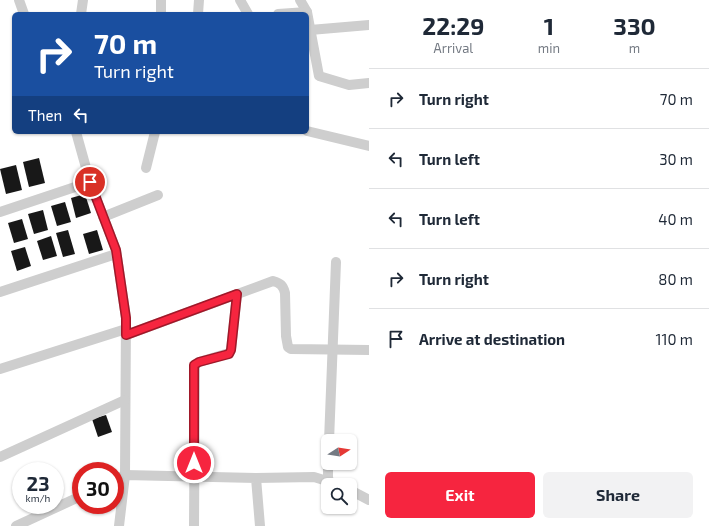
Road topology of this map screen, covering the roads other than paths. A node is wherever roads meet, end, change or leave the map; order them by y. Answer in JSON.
{"nodes":[{"id":1,"x":19,"y":0,"type":"edge"},
{"id":2,"x":83,"y":0,"type":"edge"},
{"id":3,"x":161,"y":0,"type":"edge"},
{"id":4,"x":199,"y":0,"type":"edge"},
{"id":5,"x":240,"y":0,"type":"edge"},
{"id":6,"x":300,"y":0,"type":"edge"},
{"id":7,"x":23,"y":12,"type":"edge"},
{"id":8,"x":80,"y":12,"type":"edge"},
{"id":9,"x":161,"y":12,"type":"edge"},
{"id":10,"x":198,"y":12,"type":"edge"},
{"id":11,"x":247,"y":12,"type":"edge"},
{"id":12,"x":307,"y":12,"type":"edge"},
{"id":13,"x":309,"y":24,"type":"edge"},
{"id":14,"x":369,"y":25,"type":"edge"},
{"id":15,"x":310,"y":30,"type":"junction"},
{"id":16,"x":369,"y":84,"type":"edge"},
{"id":17,"x":309,"y":131,"type":"edge"},
{"id":18,"x":77,"y":134,"type":"edge"},
{"id":19,"x":154,"y":134,"type":"edge"},
{"id":20,"x":369,"y":146,"type":"edge"},
{"id":21,"x":146,"y":168,"type":"dead end"},
{"id":22,"x":90,"y":182,"type":"junction"},
{"id":23,"x":158,"y":195,"type":"dead end"},
{"id":24,"x":0,"y":212,"type":"edge"},
{"id":25,"x":103,"y":217,"type":"junction"},
{"id":26,"x":116,"y":254,"type":"junction"},
{"id":27,"x":336,"y":262,"type":"dead end"},
{"id":28,"x":0,"y":292,"type":"edge"},
{"id":29,"x":237,"y":294,"type":"junction"},
{"id":30,"x":126,"y":332,"type":"junction"},
{"id":31,"x":333,"y":350,"type":"junction"},
{"id":32,"x":369,"y":350,"type":"edge"},
{"id":33,"x":0,"y":369,"type":"edge"},
{"id":34,"x":125,"y":400,"type":"junction"},
{"id":35,"x":329,"y":434,"type":"edge"},
{"id":36,"x":0,"y":457,"type":"edge"},
{"id":37,"x":125,"y":475,"type":"junction"},
{"id":38,"x":194,"y":477,"type":"junction"},
{"id":39,"x":256,"y":478,"type":"junction"},
{"id":40,"x":321,"y":479,"type":"edge"},
{"id":41,"x":357,"y":494,"type":"edge"},
{"id":42,"x":72,"y":500,"type":"edge"},
{"id":43,"x":369,"y":500,"type":"edge"},
{"id":44,"x":16,"y":526,"type":"edge"},
{"id":45,"x":119,"y":526,"type":"edge"},
{"id":46,"x":194,"y":526,"type":"edge"},
{"id":47,"x":260,"y":526,"type":"edge"}],
"edges":[{"from":1,"to":7,"type":"street"},
{"from":2,"to":8,"type":"street"},
{"from":3,"to":9,"type":"street"},
{"from":4,"to":10,"type":"street"},
{"from":5,"to":11,"type":"street"},
{"from":6,"to":12,"type":"street"},
{"from":13,"to":15,"type":"street"},
{"from":14,"to":15,"type":"street"},
{"from":15,"to":16,"type":"street"},
{"from":17,"to":20,"type":"street"},
{"from":18,"to":22,"type":"street"},
{"from":19,"to":21,"type":"street"},
{"from":22,"to":24,"type":"street"},
{"from":22,"to":25,"type":"street"},
{"from":23,"to":25,"type":"street"},
{"from":25,"to":26,"type":"street"},
{"from":26,"to":28,"type":"street"},
{"from":26,"to":30,"type":"street"},
{"from":27,"to":31,"type":"street"},
{"from":29,"to":30,"type":"street"},
{"from":29,"to":31,"type":"street"},
{"from":29,"to":38,"type":"street"},
{"from":30,"to":33,"type":"street"},
{"from":30,"to":34,"type":"street"},
{"from":31,"to":32,"type":"street"},
{"from":31,"to":35,"type":"street"},
{"from":34,"to":36,"type":"street"},
{"from":34,"to":37,"type":"street"},
{"from":37,"to":38,"type":"street"},
{"from":37,"to":45,"type":"street"},
{"from":38,"to":39,"type":"street"},
{"from":38,"to":46,"type":"street"},
{"from":39,"to":40,"type":"street"},
{"from":39,"to":47,"type":"street"},
{"from":41,"to":43,"type":"street"},
{"from":42,"to":44,"type":"street"}]}
